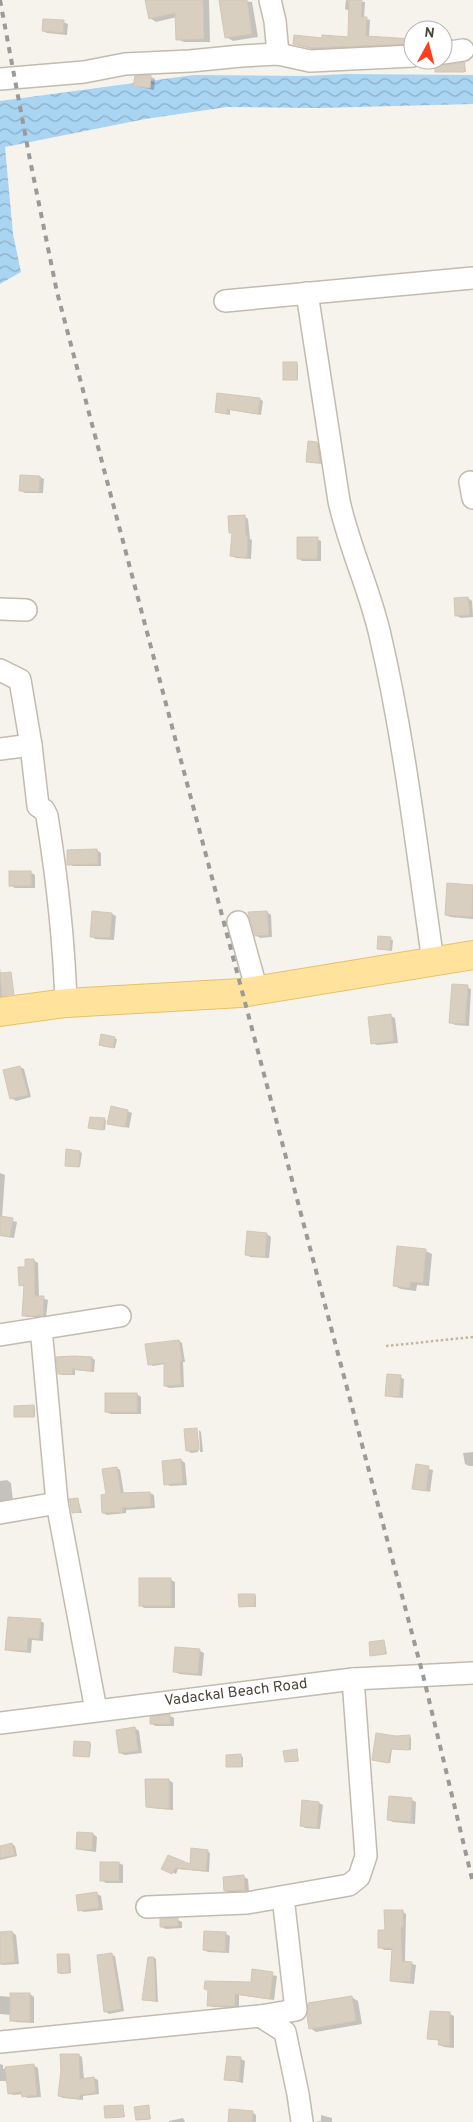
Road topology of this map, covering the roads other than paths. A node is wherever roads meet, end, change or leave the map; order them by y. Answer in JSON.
{"nodes":[{"id":1,"x":270,"y":0,"type":"edge"},
{"id":2,"x":278,"y":54,"type":"junction"},
{"id":3,"x":403,"y":56,"type":"edge"},
{"id":4,"x":0,"y":79,"type":"edge"},
{"id":5,"x":473,"y":278,"type":"edge"},
{"id":6,"x":307,"y":294,"type":"junction"},
{"id":7,"x":225,"y":301,"type":"dead end"},
{"id":8,"x":0,"y":608,"type":"edge"},
{"id":9,"x":26,"y":610,"type":"dead end"},
{"id":10,"x":0,"y":670,"type":"edge"},
{"id":11,"x":31,"y":745,"type":"junction"},
{"id":12,"x":0,"y":749,"type":"edge"},
{"id":13,"x":238,"y":922,"type":"dead end"},
{"id":14,"x":473,"y":955,"type":"edge"},
{"id":15,"x":433,"y":961,"type":"junction"},
{"id":16,"x":257,"y":991,"type":"junction"},
{"id":17,"x":66,"y":1003,"type":"junction"},
{"id":18,"x":0,"y":1012,"type":"edge"},
{"id":19,"x":120,"y":1316,"type":"dead end"},
{"id":20,"x":41,"y":1328,"type":"junction"},
{"id":21,"x":0,"y":1335,"type":"edge"},
{"id":22,"x":57,"y":1503,"type":"junction"},
{"id":23,"x":0,"y":1513,"type":"edge"},
{"id":24,"x":473,"y":1672,"type":"edge"},
{"id":25,"x":353,"y":1679,"type":"junction"},
{"id":26,"x":96,"y":1710,"type":"junction"},
{"id":27,"x":0,"y":1723,"type":"edge"},
{"id":28,"x":284,"y":1897,"type":"junction"},
{"id":29,"x":146,"y":1907,"type":"dead end"},
{"id":30,"x":260,"y":2016,"type":"junction"},
{"id":31,"x":0,"y":2042,"type":"edge"},
{"id":32,"x":302,"y":2122,"type":"edge"}],
"edges":[{"from":1,"to":2,"type":"street"},
{"from":2,"to":3,"type":"street"},
{"from":2,"to":4,"type":"street"},
{"from":5,"to":6,"type":"street"},
{"from":6,"to":7,"type":"street"},
{"from":6,"to":15,"type":"street"},
{"from":8,"to":9,"type":"street"},
{"from":10,"to":11,"type":"street"},
{"from":11,"to":12,"type":"street"},
{"from":11,"to":17,"type":"street"},
{"from":13,"to":16,"type":"street"},
{"from":14,"to":15,"type":"main road"},
{"from":15,"to":16,"type":"main road"},
{"from":16,"to":17,"type":"main road"},
{"from":17,"to":18,"type":"main road"},
{"from":19,"to":20,"type":"street"},
{"from":20,"to":21,"type":"street"},
{"from":20,"to":22,"type":"street"},
{"from":22,"to":23,"type":"street"},
{"from":22,"to":26,"type":"street"},
{"from":24,"to":25,"type":"street","name":"Vadackal Beach Road"},
{"from":25,"to":26,"type":"street","name":"Vadackal Beach Road"},
{"from":25,"to":28,"type":"street"},
{"from":26,"to":27,"type":"street","name":"Vadackal Beach Road"},
{"from":28,"to":29,"type":"street"},
{"from":28,"to":30,"type":"street"},
{"from":30,"to":31,"type":"street"},
{"from":30,"to":32,"type":"street"}]}
